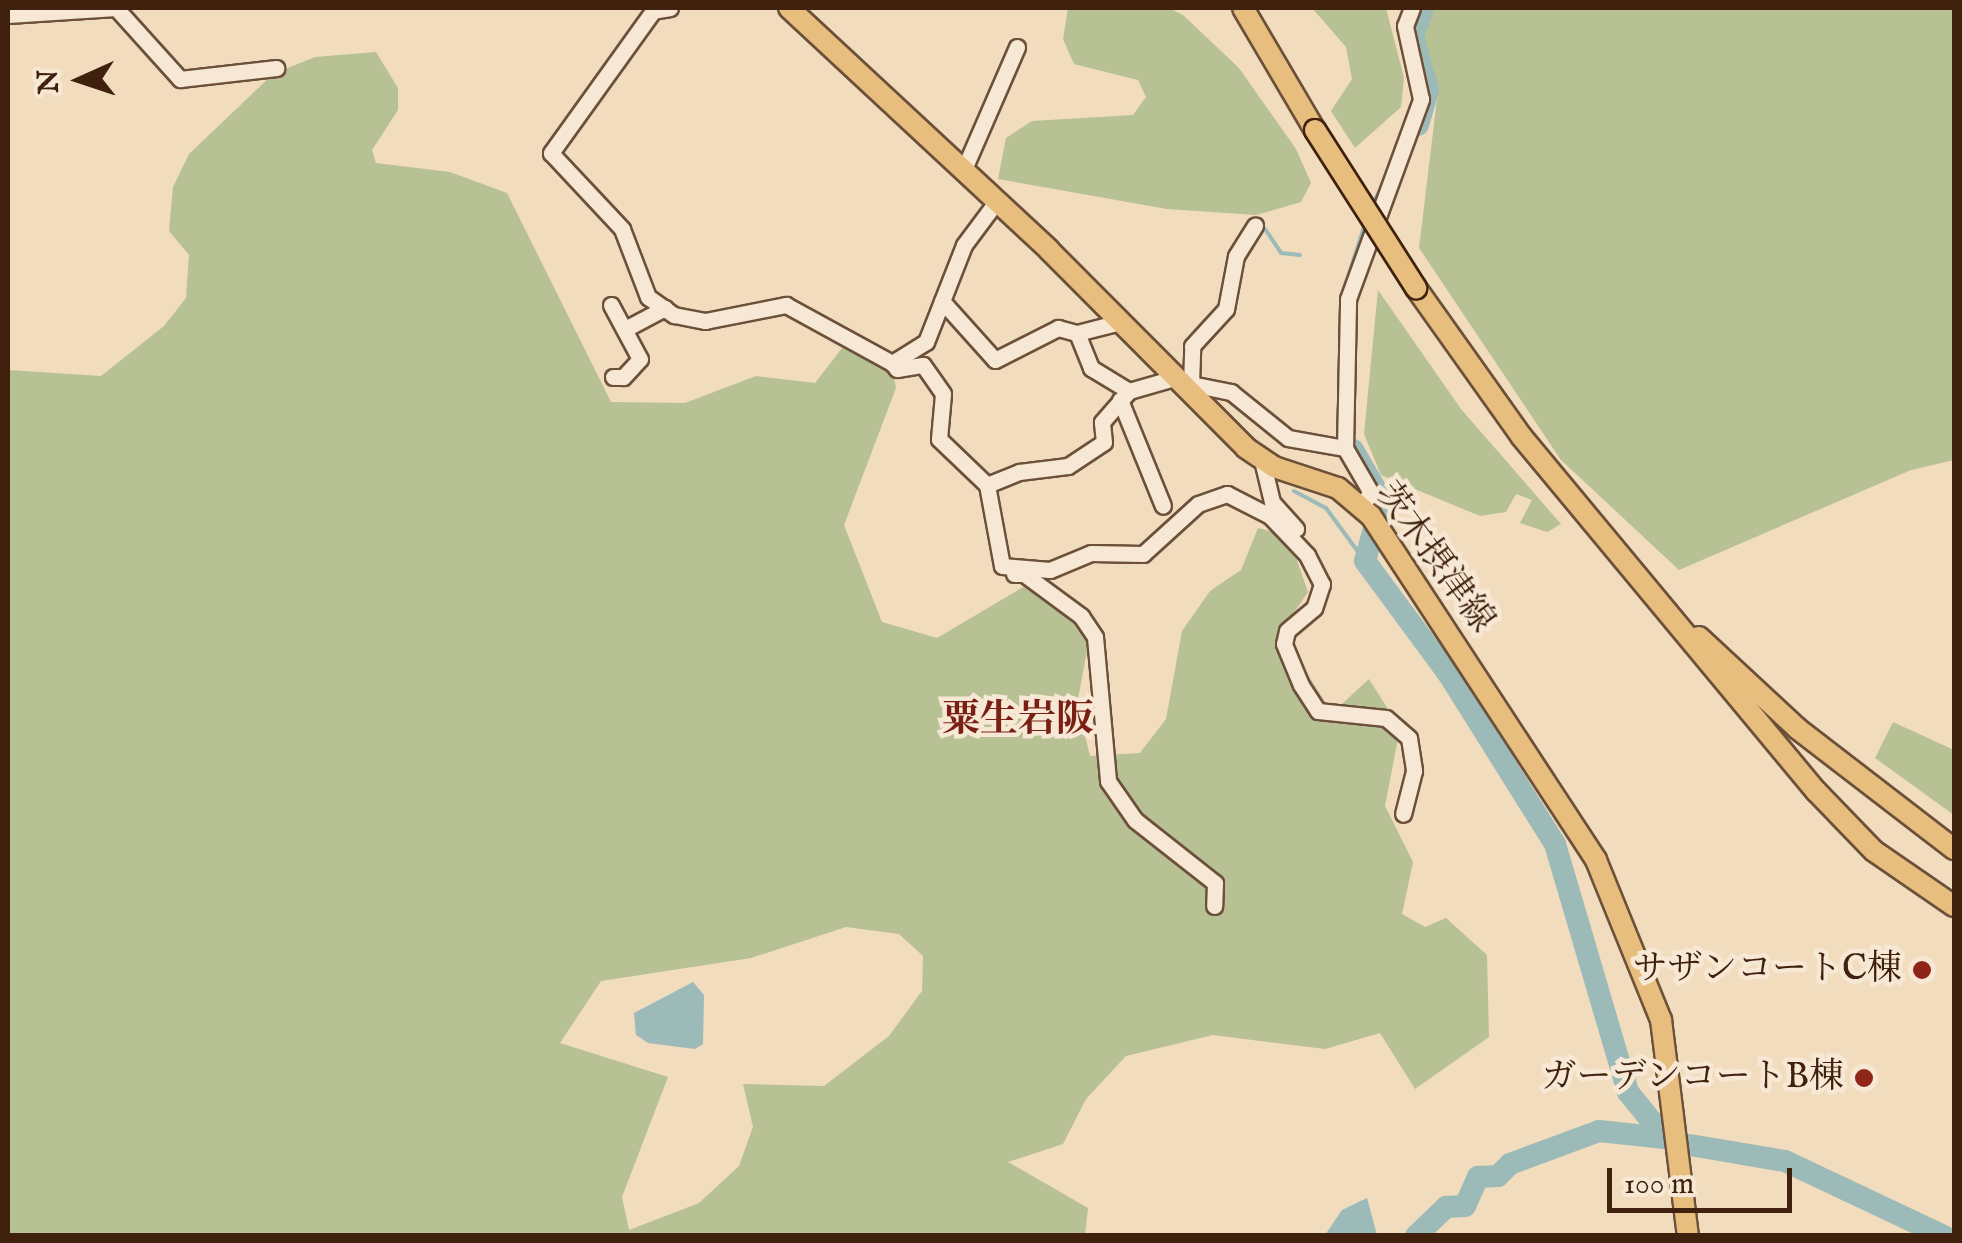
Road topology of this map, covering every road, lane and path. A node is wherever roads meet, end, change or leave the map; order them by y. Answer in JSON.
{"nodes":[{"id":1,"x":670,"y":8,"type":"edge"},
{"id":2,"x":789,"y":8,"type":"edge"},
{"id":3,"x":1242,"y":8,"type":"edge"},
{"id":4,"x":1412,"y":8,"type":"edge"},
{"id":5,"x":8,"y":15,"type":"edge"},
{"id":6,"x":1017,"y":47,"type":"dead end"},
{"id":7,"x":276,"y":68,"type":"dead end"},
{"id":8,"x":964,"y":169,"type":"junction"},
{"id":9,"x":996,"y":202,"type":"junction"},
{"id":10,"x":1255,"y":226,"type":"dead end"},
{"id":11,"x":942,"y":301,"type":"junction"},
{"id":12,"x":612,"y":305,"type":"dead end"},
{"id":13,"x":664,"y":308,"type":"junction"},
{"id":14,"x":1120,"y":322,"type":"junction"},
{"id":15,"x":627,"y":328,"type":"junction"},
{"id":16,"x":1077,"y":333,"type":"junction"},
{"id":17,"x":892,"y":363,"type":"junction"},
{"id":18,"x":612,"y":376,"type":"dead end"},
{"id":19,"x":1189,"y":385,"type":"junction"},
{"id":20,"x":1124,"y":395,"type":"junction"},
{"id":21,"x":1345,"y":448,"type":"junction"},
{"id":22,"x":1262,"y":460,"type":"junction"},
{"id":23,"x":987,"y":485,"type":"junction"},
{"id":24,"x":1163,"y":506,"type":"dead end"},
{"id":25,"x":1371,"y":517,"type":"junction"},
{"id":26,"x":1296,"y":541,"type":"junction"},
{"id":27,"x":1002,"y":566,"type":"junction"},
{"id":28,"x":1666,"y":610,"type":"junction"},
{"id":29,"x":1403,"y":814,"type":"dead end"},
{"id":30,"x":1954,"y":847,"type":"edge"},
{"id":31,"x":1214,"y":906,"type":"dead end"},
{"id":32,"x":1954,"y":906,"type":"edge"},
{"id":33,"x":1688,"y":1236,"type":"edge"}],
"edges":[{"from":1,"to":13,"type":"street"},
{"from":2,"to":8,"type":"main road","name":"茨木摂津線"},
{"from":3,"to":28,"type":"main road","bridge":true},
{"from":4,"to":21,"type":"street"},
{"from":5,"to":7,"type":"street"},
{"from":6,"to":8,"type":"street"},
{"from":8,"to":9,"type":"main road","name":"茨木摂津線"},
{"from":9,"to":11,"type":"street"},
{"from":9,"to":14,"type":"main road","name":"茨木摂津線"},
{"from":10,"to":19,"type":"street"},
{"from":11,"to":16,"type":"street"},
{"from":11,"to":17,"type":"street"},
{"from":12,"to":15,"type":"street"},
{"from":13,"to":15,"type":"street"},
{"from":13,"to":17,"type":"street"},
{"from":14,"to":16,"type":"street"},
{"from":14,"to":19,"type":"main road","name":"茨木摂津線"},
{"from":15,"to":18,"type":"street"},
{"from":16,"to":20,"type":"street"},
{"from":17,"to":23,"type":"street"},
{"from":19,"to":20,"type":"street"},
{"from":19,"to":21,"type":"street"},
{"from":19,"to":22,"type":"main road","name":"茨木摂津線"},
{"from":20,"to":23,"type":"street"},
{"from":20,"to":24,"type":"street"},
{"from":21,"to":25,"type":"street"},
{"from":22,"to":25,"type":"main road","name":"茨木摂津線"},
{"from":22,"to":26,"type":"street"},
{"from":23,"to":27,"type":"street"},
{"from":25,"to":33,"type":"main road","name":"茨木摂津線"},
{"from":26,"to":27,"type":"street"},
{"from":26,"to":29,"type":"street"},
{"from":27,"to":31,"type":"street"},
{"from":28,"to":30,"type":"main road"},
{"from":28,"to":32,"type":"main road"}]}
